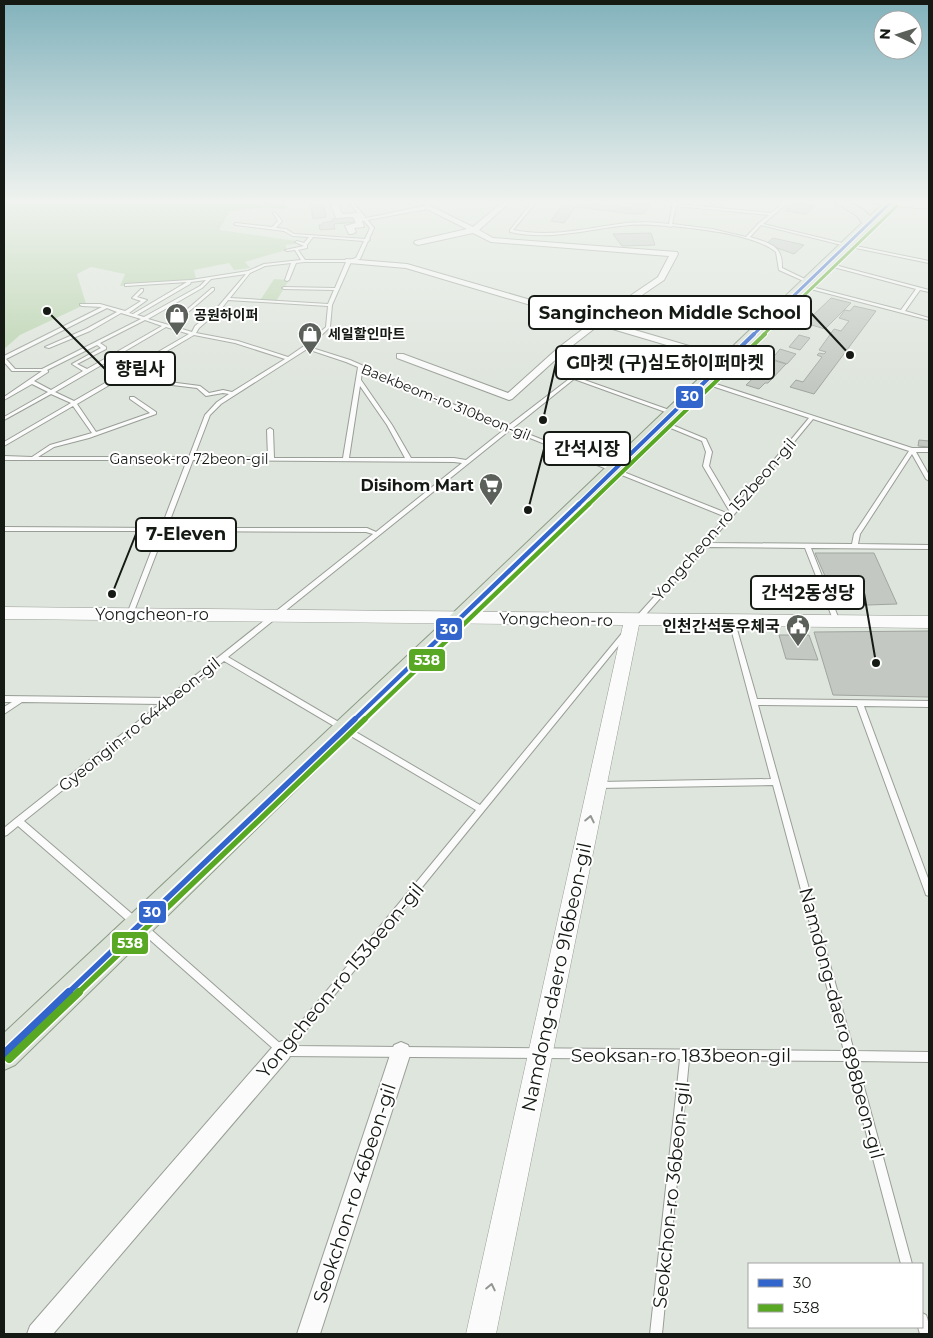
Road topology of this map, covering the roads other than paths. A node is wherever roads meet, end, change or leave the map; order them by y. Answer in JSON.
{"nodes":[{"id":1,"x":280,"y":263,"type":"edge"},
{"id":2,"x":293,"y":263,"type":"edge"},
{"id":3,"x":348,"y":263,"type":"edge"},
{"id":4,"x":377,"y":263,"type":"edge"},
{"id":5,"x":669,"y":263,"type":"edge"},
{"id":6,"x":780,"y":263,"type":"edge"},
{"id":7,"x":827,"y":264,"type":"joint"},
{"id":8,"x":249,"y":272,"type":"junction"},
{"id":9,"x":210,"y":278,"type":"junction"},
{"id":10,"x":286,"y":280,"type":"dead end"},
{"id":11,"x":191,"y":281,"type":"junction"},
{"id":12,"x":126,"y":284,"type":"dead end"},
{"id":13,"x":806,"y":284,"type":"junction"},
{"id":14,"x":201,"y":287,"type":"junction"},
{"id":15,"x":284,"y":288,"type":"dead end"},
{"id":16,"x":919,"y":288,"type":"junction"},
{"id":17,"x":336,"y":289,"type":"junction"},
{"id":18,"x":142,"y":290,"type":"dead end"},
{"id":19,"x":929,"y":291,"type":"edge"},
{"id":20,"x":228,"y":299,"type":"junction"},
{"id":21,"x":82,"y":305,"type":"dead end"},
{"id":22,"x":330,"y":305,"type":"junction"},
{"id":23,"x":106,"y":307,"type":"junction"},
{"id":24,"x":219,"y":309,"type":"junction"},
{"id":25,"x":124,"y":312,"type":"junction"},
{"id":26,"x":902,"y":312,"type":"junction"},
{"id":27,"x":251,"y":314,"type":"dead end"},
{"id":28,"x":134,"y":315,"type":"junction"},
{"id":29,"x":146,"y":318,"type":"junction"},
{"id":30,"x":929,"y":319,"type":"edge"},
{"id":31,"x":597,"y":322,"type":"junction"},
{"id":32,"x":168,"y":326,"type":"junction"},
{"id":33,"x":193,"y":334,"type":"junction"},
{"id":34,"x":97,"y":343,"type":"junction"},
{"id":35,"x":47,"y":347,"type":"dead end"},
{"id":36,"x":306,"y":347,"type":"junction"},
{"id":37,"x":116,"y":354,"type":"junction"},
{"id":38,"x":400,"y":356,"type":"dead end"},
{"id":39,"x":4,"y":358,"type":"edge"},
{"id":40,"x":288,"y":358,"type":"junction"},
{"id":41,"x":727,"y":360,"type":"junction"},
{"id":42,"x":134,"y":368,"type":"junction"},
{"id":43,"x":360,"y":368,"type":"junction"},
{"id":44,"x":43,"y":370,"type":"junction"},
{"id":45,"x":86,"y":371,"type":"junction"},
{"id":46,"x":127,"y":372,"type":"junction"},
{"id":47,"x":358,"y":380,"type":"junction"},
{"id":48,"x":30,"y":381,"type":"junction"},
{"id":49,"x":705,"y":382,"type":"junction"},
{"id":50,"x":50,"y":391,"type":"junction"},
{"id":51,"x":233,"y":394,"type":"junction"},
{"id":52,"x":132,"y":398,"type":"dead end"},
{"id":53,"x":4,"y":399,"type":"edge"},
{"id":54,"x":74,"y":403,"type":"junction"},
{"id":55,"x":812,"y":417,"type":"junction"},
{"id":56,"x":668,"y":418,"type":"junction"},
{"id":57,"x":4,"y":419,"type":"edge"},
{"id":58,"x":508,"y":428,"type":"junction"},
{"id":59,"x":270,"y":430,"type":"dead end"},
{"id":60,"x":95,"y":434,"type":"junction"},
{"id":61,"x":4,"y":444,"type":"edge"},
{"id":62,"x":912,"y":450,"type":"junction"},
{"id":63,"x":929,"y":450,"type":"edge"},
{"id":64,"x":4,"y":458,"type":"edge"},
{"id":65,"x":33,"y":458,"type":"junction"},
{"id":66,"x":192,"y":458,"type":"junction"},
{"id":67,"x":271,"y":459,"type":"junction"},
{"id":68,"x":346,"y":459,"type":"junction"},
{"id":69,"x":409,"y":460,"type":"junction"},
{"id":70,"x":466,"y":462,"type":"junction"},
{"id":71,"x":613,"y":471,"type":"junction"},
{"id":72,"x":929,"y":479,"type":"edge"},
{"id":73,"x":731,"y":514,"type":"junction"},
{"id":74,"x":4,"y":529,"type":"edge"},
{"id":75,"x":164,"y":529,"type":"junction"},
{"id":76,"x":377,"y":534,"type":"junction"},
{"id":77,"x":704,"y":545,"type":"junction"},
{"id":78,"x":807,"y":546,"type":"junction"},
{"id":79,"x":855,"y":546,"type":"junction"},
{"id":80,"x":929,"y":547,"type":"edge"},
{"id":81,"x":4,"y":613,"type":"edge"},
{"id":82,"x":130,"y":614,"type":"junction"},
{"id":83,"x":275,"y":616,"type":"junction"},
{"id":84,"x":462,"y":617,"type":"junction"},
{"id":85,"x":732,"y":621,"type":"junction"},
{"id":86,"x":633,"y":622,"type":"junction"},
{"id":87,"x":838,"y":622,"type":"junction"},
{"id":88,"x":929,"y":622,"type":"edge"},
{"id":89,"x":223,"y":657,"type":"junction"},
{"id":90,"x":4,"y":699,"type":"edge"},
{"id":91,"x":20,"y":699,"type":"junction"},
{"id":92,"x":168,"y":701,"type":"junction"},
{"id":93,"x":754,"y":702,"type":"junction"},
{"id":94,"x":859,"y":703,"type":"junction"},
{"id":95,"x":929,"y":704,"type":"edge"},
{"id":96,"x":4,"y":711,"type":"edge"},
{"id":97,"x":345,"y":728,"type":"junction"},
{"id":98,"x":776,"y":782,"type":"junction"},
{"id":99,"x":597,"y":785,"type":"junction"},
{"id":100,"x":481,"y":809,"type":"junction"},
{"id":101,"x":18,"y":822,"type":"junction"},
{"id":102,"x":4,"y":833,"type":"edge"},
{"id":103,"x":929,"y":892,"type":"edge"},
{"id":104,"x":139,"y":925,"type":"junction"},
{"id":105,"x":282,"y":1051,"type":"junction"},
{"id":106,"x":401,"y":1052,"type":"junction"},
{"id":107,"x":4,"y":1054,"type":"edge"},
{"id":108,"x":540,"y":1054,"type":"junction"},
{"id":109,"x":685,"y":1055,"type":"junction"},
{"id":110,"x":850,"y":1056,"type":"junction"},
{"id":111,"x":929,"y":1057,"type":"edge"},
{"id":112,"x":907,"y":1263,"type":"edge"},
{"id":113,"x":38,"y":1334,"type":"edge"},
{"id":114,"x":308,"y":1334,"type":"edge"},
{"id":115,"x":481,"y":1334,"type":"edge"},
{"id":116,"x":656,"y":1334,"type":"edge"}],
"edges":[{"from":1,"to":8,"type":"lane"},
{"from":2,"to":10,"type":"lane"},
{"from":3,"to":17,"type":"lane"},
{"from":4,"to":31,"type":"street"},
{"from":5,"to":31,"type":"street"},
{"from":6,"to":13,"type":"lane"},
{"from":7,"to":13,"type":"main road"},
{"from":7,"to":16,"type":"lane"},
{"from":8,"to":9,"type":"lane"},
{"from":8,"to":20,"type":"lane"},
{"from":9,"to":11,"type":"lane"},
{"from":9,"to":14,"type":"lane"},
{"from":11,"to":12,"type":"lane"},
{"from":11,"to":28,"type":"lane"},
{"from":13,"to":26,"type":"lane"},
{"from":13,"to":41,"type":"main road"},
{"from":14,"to":29,"type":"lane"},
{"from":14,"to":32,"type":"lane"},
{"from":15,"to":17,"type":"lane"},
{"from":16,"to":19,"type":"lane"},
{"from":16,"to":26,"type":"lane"},
{"from":17,"to":22,"type":"lane"},
{"from":18,"to":25,"type":"lane"},
{"from":20,"to":22,"type":"lane"},
{"from":20,"to":24,"type":"lane"},
{"from":21,"to":23,"type":"lane"},
{"from":22,"to":36,"type":"lane"},
{"from":23,"to":25,"type":"lane"},
{"from":23,"to":39,"type":"lane"},
{"from":24,"to":27,"type":"lane"},
{"from":24,"to":33,"type":"lane"},
{"from":25,"to":28,"type":"lane"},
{"from":25,"to":35,"type":"lane"},
{"from":26,"to":30,"type":"lane"},
{"from":28,"to":29,"type":"lane"},
{"from":29,"to":32,"type":"lane"},
{"from":29,"to":34,"type":"lane"},
{"from":31,"to":38,"type":"street"},
{"from":31,"to":41,"type":"street"},
{"from":32,"to":33,"type":"lane"},
{"from":32,"to":37,"type":"lane"},
{"from":33,"to":40,"type":"lane"},
{"from":33,"to":42,"type":"lane"},
{"from":34,"to":44,"type":"lane"},
{"from":34,"to":45,"type":"lane"},
{"from":36,"to":40,"type":"lane"},
{"from":36,"to":43,"type":"lane","name":"Baekbeom-ro 310beon-gil"},
{"from":37,"to":45,"type":"lane"},
{"from":37,"to":46,"type":"lane"},
{"from":39,"to":44,"type":"lane"},
{"from":40,"to":51,"type":"lane"},
{"from":41,"to":49,"type":"main road"},
{"from":42,"to":46,"type":"lane"},
{"from":42,"to":51,"type":"lane"},
{"from":43,"to":47,"type":"lane"},
{"from":43,"to":58,"type":"lane","name":"Baekbeom-ro 310beon-gil"},
{"from":44,"to":48,"type":"lane"},
{"from":45,"to":50,"type":"lane"},
{"from":46,"to":54,"type":"lane"},
{"from":47,"to":68,"type":"lane"},
{"from":47,"to":69,"type":"lane"},
{"from":48,"to":50,"type":"lane"},
{"from":48,"to":53,"type":"lane"},
{"from":49,"to":55,"type":"lane"},
{"from":49,"to":56,"type":"main road"},
{"from":50,"to":54,"type":"lane"},
{"from":50,"to":57,"type":"lane"},
{"from":51,"to":66,"type":"lane"},
{"from":52,"to":60,"type":"lane","name":"Ganseok-ro 72beon-gil"},
{"from":54,"to":60,"type":"lane"},
{"from":54,"to":61,"type":"lane"},
{"from":55,"to":62,"type":"lane"},
{"from":55,"to":73,"type":"lane","name":"Yongcheon-ro 152beon-gil"},
{"from":56,"to":58,"type":"lane","name":"Gyeongin-ro 644beon-gil"},
{"from":56,"to":71,"type":"main road"},
{"from":56,"to":73,"type":"lane"},
{"from":58,"to":70,"type":"lane","name":"Gyeongin-ro 644beon-gil"},
{"from":58,"to":71,"type":"lane","name":"Baekbeom-ro 310beon-gil"},
{"from":59,"to":67,"type":"lane"},
{"from":60,"to":65,"type":"lane","name":"Ganseok-ro 72beon-gil"},
{"from":62,"to":63,"type":"lane"},
{"from":62,"to":72,"type":"lane"},
{"from":62,"to":79,"type":"lane"},
{"from":64,"to":65,"type":"lane","name":"Ganseok-ro 72beon-gil"},
{"from":65,"to":66,"type":"lane","name":"Ganseok-ro 72beon-gil"},
{"from":66,"to":67,"type":"lane","name":"Ganseok-ro 72beon-gil"},
{"from":66,"to":75,"type":"lane"},
{"from":67,"to":68,"type":"lane","name":"Ganseok-ro 72beon-gil"},
{"from":68,"to":69,"type":"lane","name":"Ganseok-ro 72beon-gil"},
{"from":69,"to":70,"type":"lane","name":"Ganseok-ro 72beon-gil"},
{"from":70,"to":76,"type":"lane","name":"Gyeongin-ro 644beon-gil"},
{"from":71,"to":73,"type":"lane","name":"Baekbeom-ro 310beon-gil"},
{"from":71,"to":84,"type":"main road"},
{"from":73,"to":77,"type":"lane","name":"Yongcheon-ro 152beon-gil"},
{"from":74,"to":75,"type":"lane"},
{"from":75,"to":76,"type":"lane"},
{"from":75,"to":82,"type":"lane"},
{"from":76,"to":83,"type":"lane","name":"Gyeongin-ro 644beon-gil"},
{"from":77,"to":78,"type":"lane"},
{"from":77,"to":86,"type":"lane","name":"Yongcheon-ro 152beon-gil"},
{"from":78,"to":79,"type":"lane"},
{"from":78,"to":87,"type":"lane"},
{"from":79,"to":80,"type":"lane"},
{"from":81,"to":82,"type":"street","name":"Yongcheon-ro"},
{"from":82,"to":83,"type":"street","name":"Yongcheon-ro"},
{"from":83,"to":84,"type":"street","name":"Yongcheon-ro"},
{"from":83,"to":89,"type":"lane","name":"Gyeongin-ro 644beon-gil"},
{"from":84,"to":86,"type":"street","name":"Yongcheon-ro"},
{"from":84,"to":97,"type":"main road"},
{"from":85,"to":86,"type":"street","name":"Yongcheon-ro"},
{"from":85,"to":87,"type":"street","name":"Yongcheon-ro"},
{"from":85,"to":93,"type":"lane","name":"Namdong-daero 898beon-gil"},
{"from":86,"to":99,"type":"street","name":"Namdong-daero 916beon-gil"},
{"from":86,"to":100,"type":"lane","name":"Yongcheon-ro 153beon-gil"},
{"from":87,"to":88,"type":"street","name":"Yongcheon-ro"},
{"from":89,"to":92,"type":"lane","name":"Gyeongin-ro 644beon-gil"},
{"from":89,"to":97,"type":"lane"},
{"from":90,"to":91,"type":"lane"},
{"from":91,"to":92,"type":"lane"},
{"from":91,"to":96,"type":"lane"},
{"from":92,"to":101,"type":"lane","name":"Gyeongin-ro 644beon-gil"},
{"from":93,"to":94,"type":"lane"},
{"from":93,"to":98,"type":"lane","name":"Namdong-daero 898beon-gil"},
{"from":94,"to":95,"type":"lane"},
{"from":94,"to":103,"type":"lane"},
{"from":97,"to":100,"type":"lane"},
{"from":97,"to":104,"type":"main road"},
{"from":98,"to":99,"type":"lane"},
{"from":98,"to":110,"type":"lane","name":"Namdong-daero 898beon-gil"},
{"from":108,"to":99,"type":"street","name":"Namdong-daero 916beon-gil","one_way":true},
{"from":100,"to":105,"type":"lane","name":"Yongcheon-ro 153beon-gil"},
{"from":101,"to":102,"type":"lane","name":"Gyeongin-ro 644beon-gil"},
{"from":101,"to":104,"type":"lane"},
{"from":104,"to":105,"type":"lane"},
{"from":104,"to":107,"type":"main road"},
{"from":105,"to":106,"type":"lane","name":"Seoksan-ro 183beon-gil"},
{"from":105,"to":113,"type":"street","name":"Yongcheon-ro 153beon-gil"},
{"from":106,"to":108,"type":"lane","name":"Seoksan-ro 183beon-gil"},
{"from":106,"to":114,"type":"street","name":"Seokchon-ro 46beon-gil"},
{"from":108,"to":109,"type":"lane","name":"Seoksan-ro 183beon-gil"},
{"from":115,"to":108,"type":"street","name":"Namdong-daero 916beon-gil","one_way":true},
{"from":109,"to":110,"type":"lane","name":"Seoksan-ro 183beon-gil"},
{"from":109,"to":116,"type":"lane","name":"Seokchon-ro 36beon-gil"},
{"from":110,"to":111,"type":"lane","name":"Seoksan-ro 183beon-gil"},
{"from":110,"to":112,"type":"lane","name":"Namdong-daero 898beon-gil"}]}
